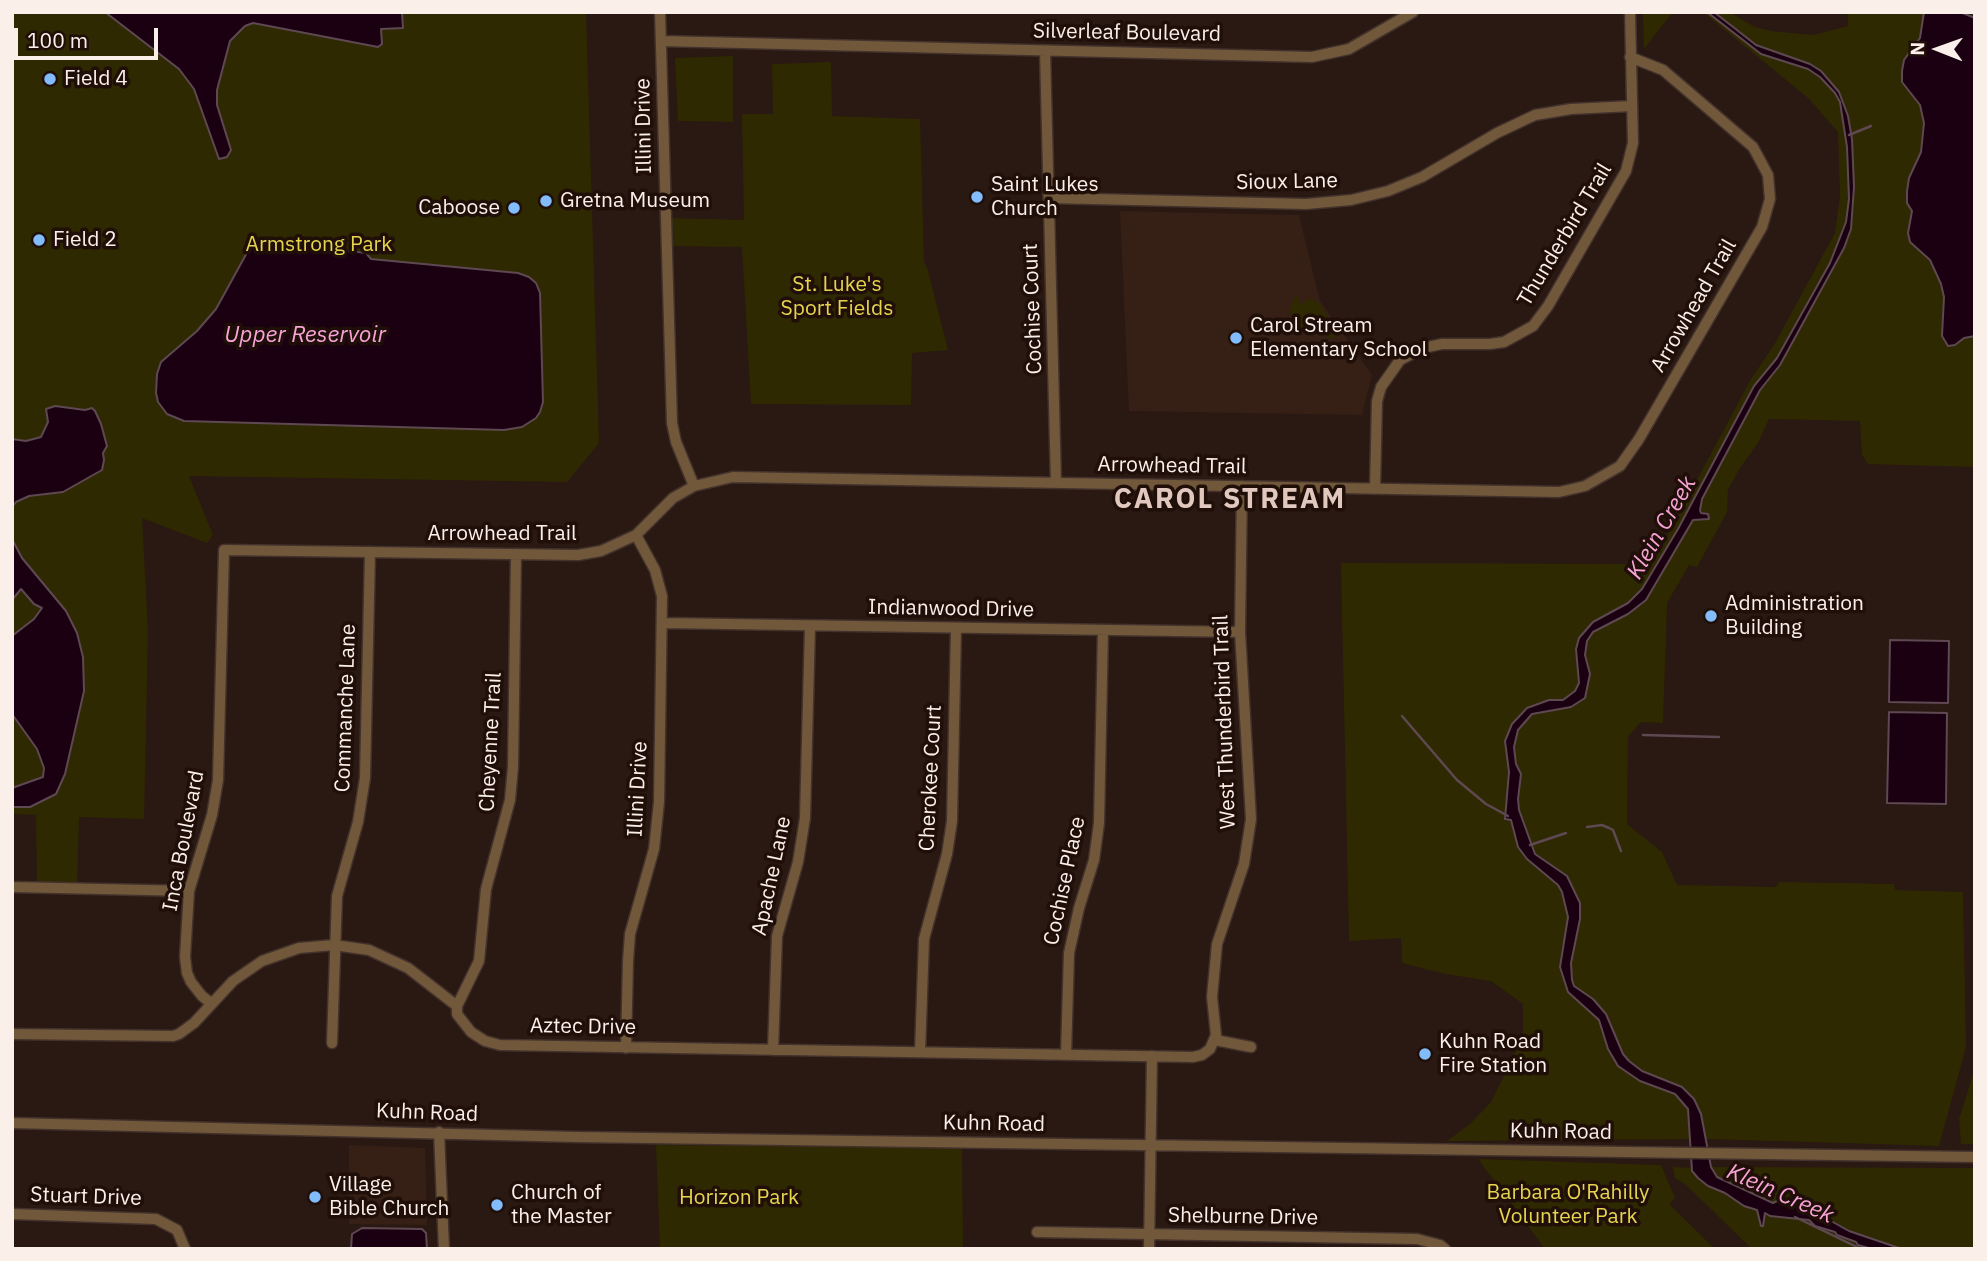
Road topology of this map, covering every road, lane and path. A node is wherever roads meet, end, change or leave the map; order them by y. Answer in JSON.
{"nodes":[{"id":1,"x":660,"y":12,"type":"edge"},
{"id":2,"x":1413,"y":12,"type":"edge"},
{"id":3,"x":1630,"y":12,"type":"edge"},
{"id":4,"x":661,"y":41,"type":"junction"},
{"id":5,"x":1045,"y":51,"type":"junction"},
{"id":6,"x":1630,"y":57,"type":"junction"},
{"id":7,"x":1632,"y":106,"type":"junction"},
{"id":8,"x":1049,"y":198,"type":"junction"},
{"id":9,"x":1056,"y":483,"type":"junction"},
{"id":10,"x":694,"y":486,"type":"junction"},
{"id":11,"x":1242,"y":486,"type":"junction"},
{"id":12,"x":1375,"y":489,"type":"junction"},
{"id":13,"x":636,"y":535,"type":"junction"},
{"id":14,"x":224,"y":550,"type":"joint"},
{"id":15,"x":370,"y":552,"type":"junction"},
{"id":16,"x":516,"y":554,"type":"junction"},
{"id":17,"x":663,"y":623,"type":"junction"},
{"id":18,"x":810,"y":626,"type":"junction"},
{"id":19,"x":956,"y":628,"type":"junction"},
{"id":20,"x":1103,"y":630,"type":"junction"},
{"id":21,"x":1240,"y":632,"type":"junction"},
{"id":22,"x":12,"y":887,"type":"edge"},
{"id":23,"x":189,"y":891,"type":"junction"},
{"id":24,"x":334,"y":945,"type":"junction"},
{"id":25,"x":212,"y":1004,"type":"junction"},
{"id":26,"x":457,"y":1006,"type":"junction"},
{"id":27,"x":12,"y":1034,"type":"edge"},
{"id":28,"x":1214,"y":1040,"type":"junction"},
{"id":29,"x":332,"y":1043,"type":"dead end"},
{"id":30,"x":1251,"y":1047,"type":"dead end"},
{"id":31,"x":626,"y":1048,"type":"junction"},
{"id":32,"x":773,"y":1050,"type":"junction"},
{"id":33,"x":920,"y":1052,"type":"junction"},
{"id":34,"x":1066,"y":1055,"type":"junction"},
{"id":35,"x":1152,"y":1056,"type":"junction"},
{"id":36,"x":12,"y":1124,"type":"edge"},
{"id":37,"x":439,"y":1132,"type":"junction"},
{"id":38,"x":1151,"y":1145,"type":"junction"},
{"id":39,"x":1975,"y":1157,"type":"edge"},
{"id":40,"x":12,"y":1214,"type":"edge"},
{"id":41,"x":1037,"y":1232,"type":"dead end"},
{"id":42,"x":1149,"y":1234,"type":"junction"},
{"id":43,"x":1318,"y":1243,"type":"edge"},
{"id":44,"x":185,"y":1249,"type":"edge"},
{"id":45,"x":444,"y":1249,"type":"edge"},
{"id":46,"x":1149,"y":1249,"type":"edge"},
{"id":47,"x":1445,"y":1249,"type":"edge"}],
"edges":[{"from":1,"to":4,"type":"street","name":"Illini Drive"},
{"from":2,"to":5,"type":"street","name":"Silverleaf Boulevard"},
{"from":3,"to":6,"type":"street","name":"Thunderbird Trail"},
{"from":4,"to":5,"type":"street","name":"Silverleaf Boulevard"},
{"from":4,"to":10,"type":"street","name":"Illini Drive"},
{"from":5,"to":8,"type":"street","name":"Cochise Court"},
{"from":6,"to":7,"type":"street","name":"Thunderbird Trail"},
{"from":6,"to":12,"type":"street","name":"Arrowhead Trail"},
{"from":7,"to":8,"type":"street","name":"Sioux Lane"},
{"from":7,"to":12,"type":"street","name":"Thunderbird Trail"},
{"from":8,"to":9,"type":"street","name":"Cochise Court"},
{"from":9,"to":10,"type":"street","name":"Arrowhead Trail"},
{"from":9,"to":11,"type":"street","name":"Arrowhead Trail"},
{"from":10,"to":13,"type":"street","name":"Arrowhead Trail"},
{"from":11,"to":12,"type":"street","name":"Arrowhead Trail"},
{"from":11,"to":21,"type":"street","name":"West Thunderbird Trail"},
{"from":13,"to":16,"type":"street","name":"Arrowhead Trail"},
{"from":13,"to":17,"type":"street","name":"Illini Drive"},
{"from":14,"to":15,"type":"street","name":"Arrowhead Trail"},
{"from":14,"to":23,"type":"street","name":"Inca Boulevard"},
{"from":15,"to":16,"type":"street","name":"Arrowhead Trail"},
{"from":15,"to":24,"type":"street","name":"Commanche Lane"},
{"from":16,"to":26,"type":"street","name":"Cheyenne Trail"},
{"from":17,"to":18,"type":"street","name":"Indianwood Drive"},
{"from":17,"to":31,"type":"street","name":"Illini Drive"},
{"from":18,"to":19,"type":"street","name":"Indianwood Drive"},
{"from":18,"to":32,"type":"street","name":"Apache Lane"},
{"from":19,"to":20,"type":"street","name":"Indianwood Drive"},
{"from":19,"to":33,"type":"street","name":"Cherokee Court"},
{"from":20,"to":21,"type":"street","name":"Indianwood Drive"},
{"from":20,"to":34,"type":"street","name":"Cochise Place"},
{"from":21,"to":28,"type":"street","name":"West Thunderbird Trail"},
{"from":22,"to":23,"type":"street"},
{"from":23,"to":25,"type":"street","name":"Inca Boulevard"},
{"from":24,"to":25,"type":"street","name":"Aztec Drive"},
{"from":24,"to":26,"type":"street","name":"Aztec Drive"},
{"from":24,"to":29,"type":"street","name":"Commanche Lane"},
{"from":25,"to":27,"type":"street","name":"Aztec Drive"},
{"from":26,"to":31,"type":"street","name":"Aztec Drive"},
{"from":28,"to":30,"type":"street"},
{"from":28,"to":35,"type":"street","name":"Aztec Drive"},
{"from":31,"to":32,"type":"street","name":"Aztec Drive"},
{"from":32,"to":33,"type":"street","name":"Aztec Drive"},
{"from":33,"to":34,"type":"street","name":"Aztec Drive"},
{"from":34,"to":35,"type":"street","name":"Aztec Drive"},
{"from":35,"to":38,"type":"street"},
{"from":36,"to":37,"type":"street","name":"Kuhn Road"},
{"from":37,"to":38,"type":"street","name":"Kuhn Road"},
{"from":37,"to":45,"type":"street"},
{"from":38,"to":39,"type":"street","name":"Kuhn Road"},
{"from":38,"to":42,"type":"street"},
{"from":40,"to":44,"type":"street","name":"Stuart Drive"},
{"from":41,"to":42,"type":"street","name":"Shelburne Drive"},
{"from":42,"to":43,"type":"street","name":"Shelburne Drive"},
{"from":42,"to":46,"type":"street"},
{"from":43,"to":47,"type":"street","name":"Shelburne Drive"}]}
